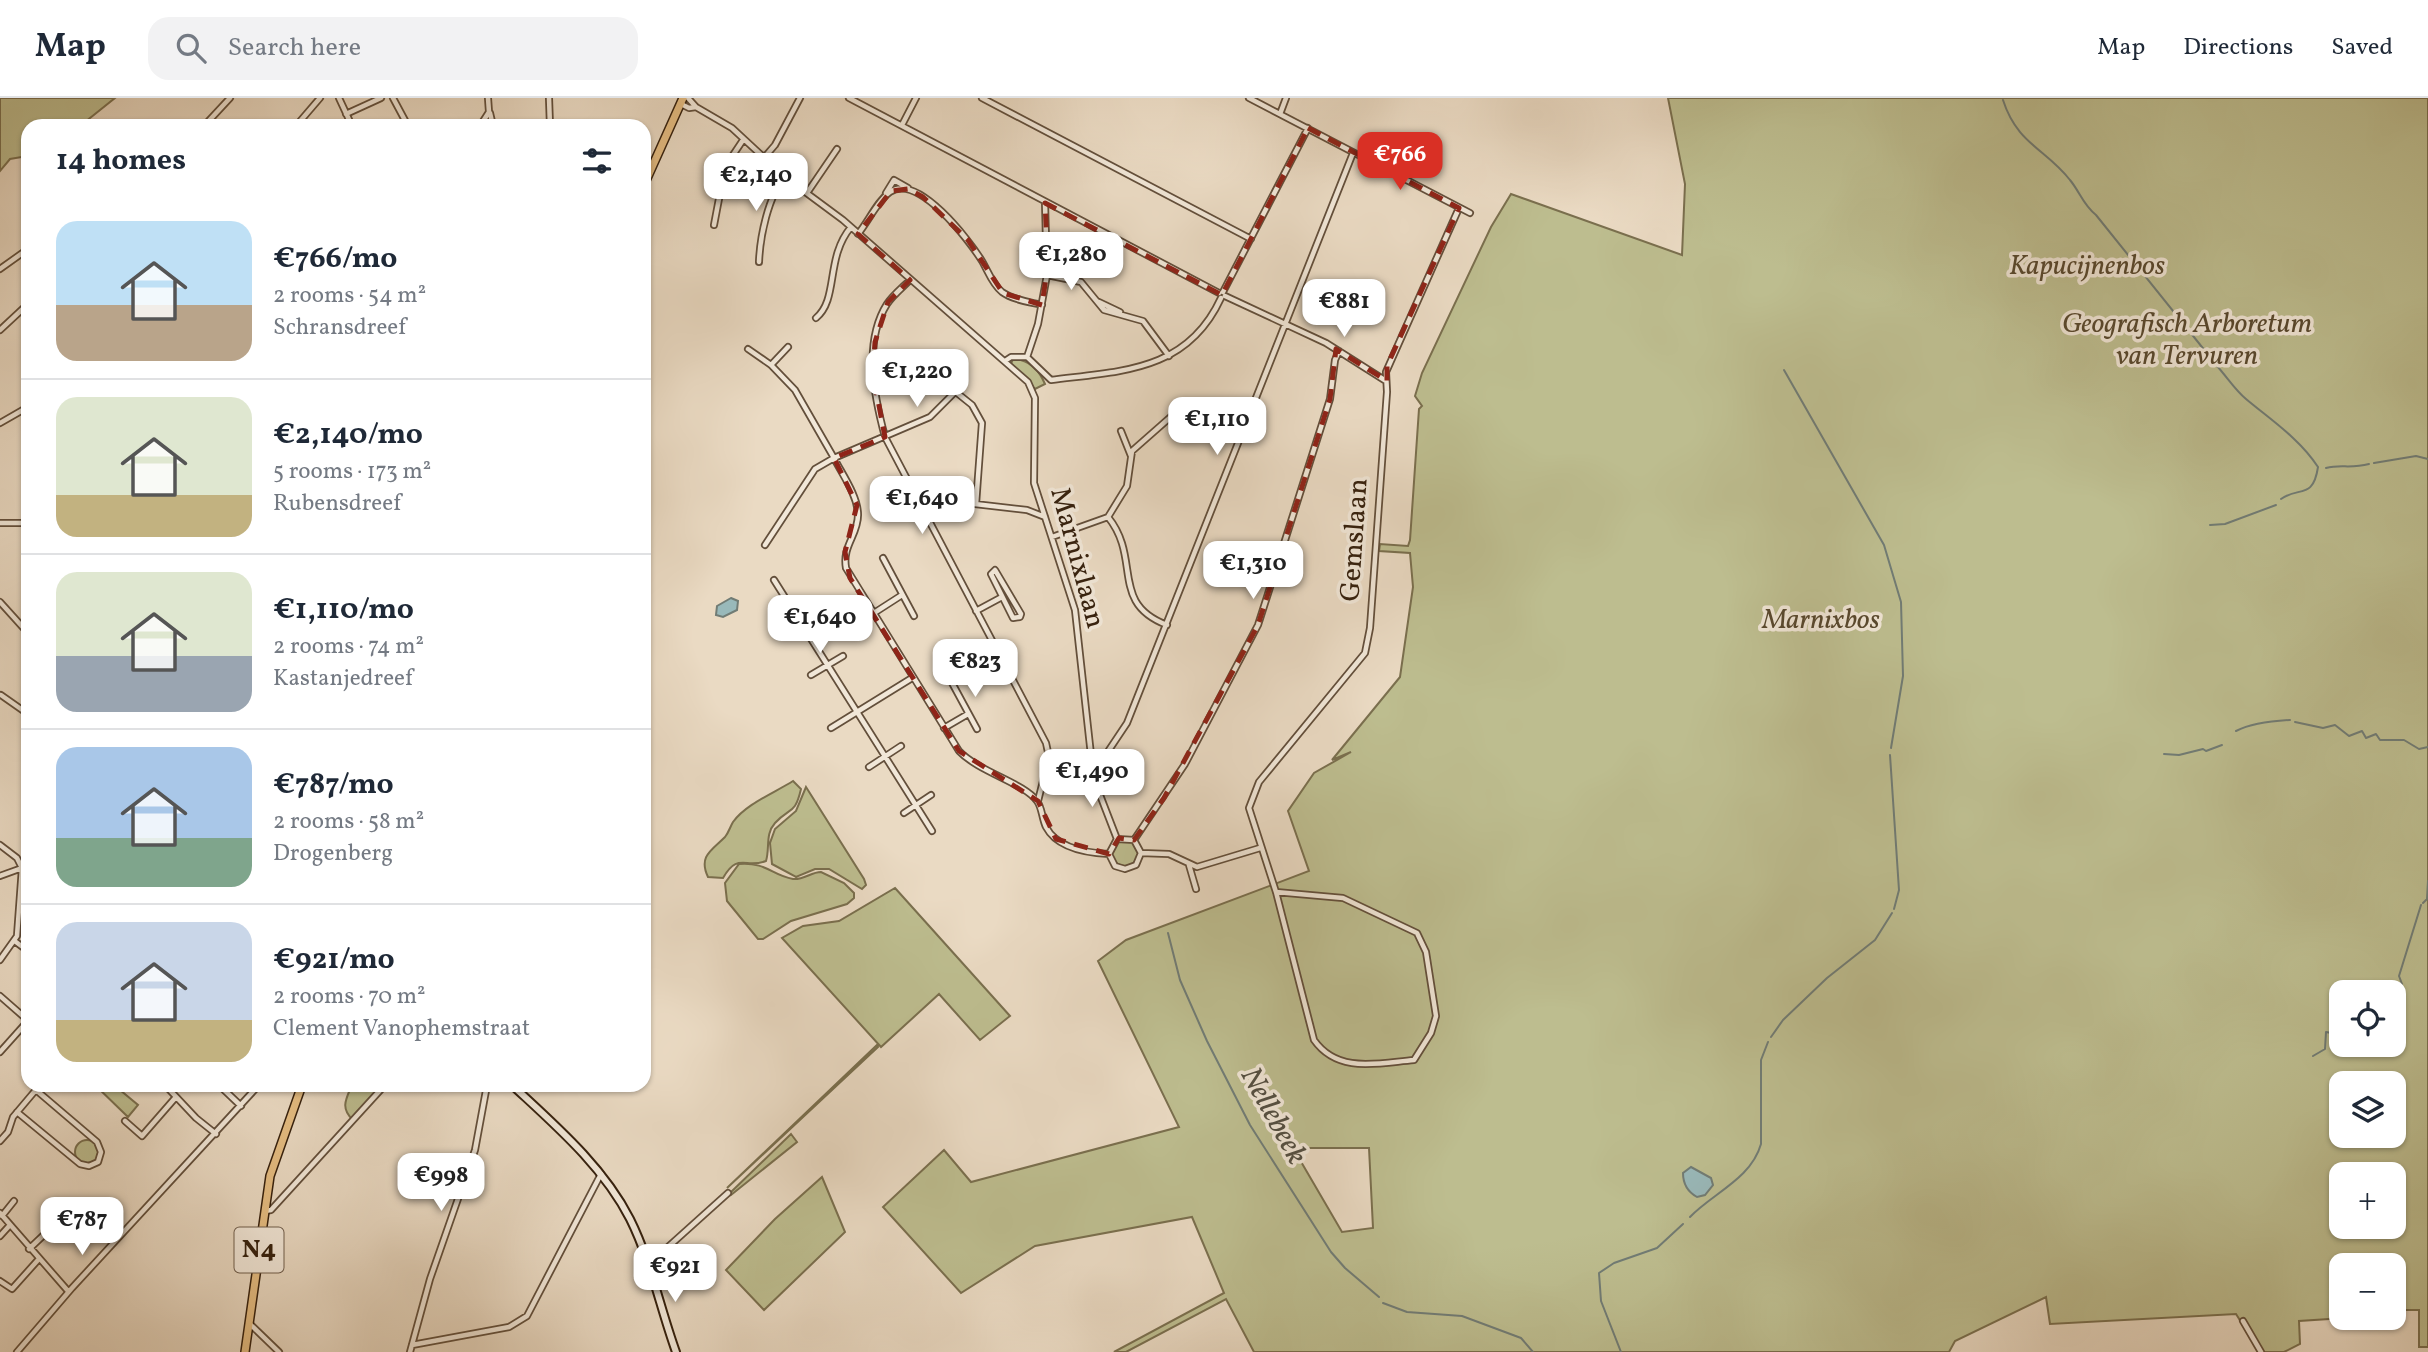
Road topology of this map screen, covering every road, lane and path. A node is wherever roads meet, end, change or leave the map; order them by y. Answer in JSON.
{"nodes":[{"id":1,"x":230,"y":98,"type":"edge"},
{"id":2,"x":320,"y":98,"type":"edge"},
{"id":3,"x":339,"y":98,"type":"edge"},
{"id":4,"x":380,"y":98,"type":"edge"},
{"id":5,"x":393,"y":98,"type":"edge"},
{"id":6,"x":488,"y":98,"type":"edge"},
{"id":7,"x":549,"y":98,"type":"edge"},
{"id":8,"x":800,"y":98,"type":"edge"},
{"id":9,"x":849,"y":98,"type":"edge"},
{"id":10,"x":916,"y":98,"type":"edge"},
{"id":11,"x":982,"y":98,"type":"edge"},
{"id":12,"x":1249,"y":98,"type":"edge"},
{"id":13,"x":1286,"y":98,"type":"edge"},
{"id":14,"x":684,"y":100,"type":"edge"},
{"id":15,"x":696,"y":107,"type":"junction"},
{"id":16,"x":489,"y":112,"type":"junction"},
{"id":17,"x":346,"y":114,"type":"junction"},
{"id":18,"x":1280,"y":114,"type":"junction"},
{"id":19,"x":210,"y":119,"type":"edge"},
{"id":20,"x":302,"y":119,"type":"edge"},
{"id":21,"x":348,"y":119,"type":"edge"},
{"id":22,"x":404,"y":119,"type":"edge"},
{"id":23,"x":484,"y":119,"type":"edge"},
{"id":24,"x":491,"y":119,"type":"edge"},
{"id":25,"x":550,"y":119,"type":"edge"},
{"id":26,"x":902,"y":125,"type":"junction"},
{"id":27,"x":1308,"y":128,"type":"junction"},
{"id":28,"x":743,"y":140,"type":"junction"},
{"id":29,"x":836,"y":149,"type":"dead end"},
{"id":30,"x":1353,"y":153,"type":"junction"},
{"id":31,"x":763,"y":159,"type":"junction"},
{"id":32,"x":651,"y":170,"type":"edge"},
{"id":33,"x":785,"y":177,"type":"junction"},
{"id":34,"x":908,"y":189,"type":"junction"},
{"id":35,"x":807,"y":193,"type":"junction"},
{"id":36,"x":885,"y":196,"type":"junction"},
{"id":37,"x":1045,"y":203,"type":"junction"},
{"id":38,"x":1459,"y":208,"type":"junction"},
{"id":39,"x":1470,"y":213,"type":"dead end"},
{"id":40,"x":714,"y":225,"type":"dead end"},
{"id":41,"x":851,"y":227,"type":"junction"},
{"id":42,"x":858,"y":234,"type":"junction"},
{"id":43,"x":1251,"y":239,"type":"junction"},
{"id":44,"x":21,"y":254,"type":"edge"},
{"id":45,"x":759,"y":262,"type":"dead end"},
{"id":46,"x":0,"y":269,"type":"edge"},
{"id":47,"x":1047,"y":275,"type":"junction"},
{"id":48,"x":910,"y":280,"type":"junction"},
{"id":49,"x":1222,"y":295,"type":"junction"},
{"id":50,"x":1042,"y":305,"type":"junction"},
{"id":51,"x":21,"y":310,"type":"edge"},
{"id":52,"x":816,"y":318,"type":"dead end"},
{"id":53,"x":1284,"y":326,"type":"junction"},
{"id":54,"x":0,"y":330,"type":"edge"},
{"id":55,"x":788,"y":347,"type":"dead end"},
{"id":56,"x":748,"y":349,"type":"dead end"},
{"id":57,"x":1339,"y":351,"type":"junction"},
{"id":58,"x":1169,"y":356,"type":"junction"},
{"id":59,"x":1027,"y":357,"type":"junction"},
{"id":60,"x":1005,"y":361,"type":"junction"},
{"id":61,"x":771,"y":365,"type":"junction"},
{"id":62,"x":931,"y":372,"type":"dead end"},
{"id":63,"x":1387,"y":382,"type":"junction"},
{"id":64,"x":955,"y":392,"type":"junction"},
{"id":65,"x":21,"y":411,"type":"edge"},
{"id":66,"x":1244,"y":422,"type":"junction"},
{"id":67,"x":0,"y":423,"type":"edge"},
{"id":68,"x":1121,"y":431,"type":"dead end"},
{"id":69,"x":885,"y":437,"type":"junction"},
{"id":70,"x":1131,"y":456,"type":"junction"},
{"id":71,"x":834,"y":458,"type":"junction"},
{"id":72,"x":911,"y":484,"type":"junction"},
{"id":73,"x":940,"y":500,"type":"junction"},
{"id":74,"x":1040,"y":501,"type":"junction"},
{"id":75,"x":976,"y":504,"type":"junction"},
{"id":76,"x":1027,"y":510,"type":"junction"},
{"id":77,"x":927,"y":517,"type":"junction"},
{"id":78,"x":1045,"y":517,"type":"junction"},
{"id":79,"x":1108,"y":517,"type":"junction"},
{"id":80,"x":0,"y":523,"type":"edge"},
{"id":81,"x":21,"y":523,"type":"edge"},
{"id":82,"x":1052,"y":537,"type":"junction"},
{"id":83,"x":765,"y":545,"type":"dead end"},
{"id":84,"x":883,"y":558,"type":"dead end"},
{"id":85,"x":774,"y":580,"type":"dead end"},
{"id":86,"x":902,"y":595,"type":"junction"},
{"id":87,"x":1002,"y":597,"type":"junction"},
{"id":88,"x":0,"y":602,"type":"edge"},
{"id":89,"x":809,"y":602,"type":"dead end"},
{"id":90,"x":976,"y":611,"type":"junction"},
{"id":91,"x":794,"y":612,"type":"junction"},
{"id":92,"x":874,"y":613,"type":"junction"},
{"id":93,"x":914,"y":616,"type":"dead end"},
{"id":94,"x":779,"y":621,"type":"dead end"},
{"id":95,"x":21,"y":625,"type":"edge"},
{"id":96,"x":1167,"y":625,"type":"junction"},
{"id":97,"x":843,"y":656,"type":"dead end"},
{"id":98,"x":828,"y":665,"type":"junction"},
{"id":99,"x":811,"y":676,"type":"dead end"},
{"id":100,"x":912,"y":678,"type":"junction"},
{"id":101,"x":951,"y":681,"type":"dead end"},
{"id":102,"x":1,"y":695,"type":"edge"},
{"id":103,"x":21,"y":709,"type":"edge"},
{"id":104,"x":857,"y":712,"type":"junction"},
{"id":105,"x":968,"y":714,"type":"junction"},
{"id":106,"x":831,"y":728,"type":"dead end"},
{"id":107,"x":944,"y":728,"type":"junction"},
{"id":108,"x":977,"y":729,"type":"dead end"},
{"id":109,"x":901,"y":746,"type":"dead end"},
{"id":110,"x":885,"y":756,"type":"junction"},
{"id":111,"x":869,"y":767,"type":"dead end"},
{"id":112,"x":1095,"y":771,"type":"junction"},
{"id":113,"x":930,"y":795,"type":"dead end"},
{"id":114,"x":1038,"y":801,"type":"junction"},
{"id":115,"x":915,"y":805,"type":"junction"},
{"id":116,"x":904,"y":813,"type":"dead end"},
{"id":117,"x":932,"y":831,"type":"dead end"},
{"id":118,"x":1118,"y":839,"type":"junction"},
{"id":119,"x":1134,"y":840,"type":"junction"},
{"id":120,"x":0,"y":845,"type":"edge"},
{"id":121,"x":1260,"y":848,"type":"junction"},
{"id":122,"x":1141,"y":853,"type":"junction"},
{"id":123,"x":1109,"y":854,"type":"junction"},
{"id":124,"x":1188,"y":864,"type":"junction"},
{"id":125,"x":21,"y":866,"type":"edge"},
{"id":126,"x":21,"y":868,"type":"edge"},
{"id":127,"x":0,"y":876,"type":"edge"},
{"id":128,"x":21,"y":880,"type":"edge"},
{"id":129,"x":1196,"y":889,"type":"dead end"},
{"id":130,"x":1276,"y":892,"type":"junction"},
{"id":131,"x":16,"y":942,"type":"junction"},
{"id":132,"x":21,"y":946,"type":"edge"},
{"id":133,"x":0,"y":960,"type":"edge"},
{"id":134,"x":0,"y":996,"type":"edge"},
{"id":135,"x":21,"y":1014,"type":"edge"},
{"id":136,"x":21,"y":1029,"type":"edge"},
{"id":137,"x":0,"y":1052,"type":"edge"},
{"id":138,"x":34,"y":1092,"type":"edge"},
{"id":139,"x":42,"y":1092,"type":"edge"},
{"id":140,"x":171,"y":1092,"type":"edge"},
{"id":141,"x":226,"y":1092,"type":"edge"},
{"id":142,"x":253,"y":1092,"type":"edge"},
{"id":143,"x":299,"y":1092,"type":"edge"},
{"id":144,"x":380,"y":1092,"type":"edge"},
{"id":145,"x":487,"y":1092,"type":"edge"},
{"id":146,"x":520,"y":1092,"type":"edge"},
{"id":147,"x":176,"y":1097,"type":"junction"},
{"id":148,"x":241,"y":1106,"type":"junction"},
{"id":149,"x":17,"y":1112,"type":"junction"},
{"id":150,"x":125,"y":1121,"type":"dead end"},
{"id":151,"x":216,"y":1134,"type":"junction"},
{"id":152,"x":0,"y":1141,"type":"edge"},
{"id":153,"x":601,"y":1174,"type":"junction"},
{"id":154,"x":728,"y":1193,"type":"dead end"},
{"id":155,"x":14,"y":1201,"type":"dead end"},
{"id":156,"x":265,"y":1211,"type":"junction"},
{"id":157,"x":1,"y":1214,"type":"edge"},
{"id":158,"x":10,"y":1225,"type":"junction"},
{"id":159,"x":0,"y":1236,"type":"edge"},
{"id":160,"x":56,"y":1237,"type":"dead end"},
{"id":161,"x":29,"y":1249,"type":"junction"},
{"id":162,"x":38,"y":1259,"type":"junction"},
{"id":163,"x":649,"y":1265,"type":"junction"},
{"id":164,"x":0,"y":1281,"type":"edge"},
{"id":165,"x":68,"y":1292,"type":"junction"},
{"id":166,"x":2243,"y":1321,"type":"dead end"},
{"id":167,"x":249,"y":1324,"type":"junction"},
{"id":168,"x":412,"y":1345,"type":"junction"},
{"id":169,"x":16,"y":1352,"type":"edge"},
{"id":170,"x":245,"y":1352,"type":"edge"},
{"id":171,"x":279,"y":1352,"type":"edge"},
{"id":172,"x":410,"y":1352,"type":"edge"},
{"id":173,"x":676,"y":1352,"type":"edge"},
{"id":174,"x":2262,"y":1352,"type":"edge"}],
"edges":[{"from":1,"to":19,"type":"street"},
{"from":2,"to":20,"type":"street"},
{"from":3,"to":17,"type":"street"},
{"from":4,"to":17,"type":"street"},
{"from":5,"to":22,"type":"street"},
{"from":6,"to":16,"type":"street"},
{"from":7,"to":25,"type":"street"},
{"from":8,"to":31,"type":"street"},
{"from":9,"to":26,"type":"street"},
{"from":10,"to":26,"type":"street"},
{"from":11,"to":43,"type":"street"},
{"from":12,"to":18,"type":"street"},
{"from":13,"to":18,"type":"street"},
{"from":14,"to":15,"type":"street","name":"Marnixlaan"},
{"from":14,"to":15,"type":"street","name":"Marnixlaan"},
{"from":14,"to":32,"type":"main road"},
{"from":15,"to":28,"type":"street","name":"Marnixlaan"},
{"from":16,"to":23,"type":"street"},
{"from":16,"to":24,"type":"street"},
{"from":17,"to":21,"type":"street"},
{"from":18,"to":27,"type":"street"},
{"from":26,"to":37,"type":"street"},
{"from":27,"to":30,"type":"street"},
{"from":27,"to":43,"type":"street"},
{"from":28,"to":31,"type":"street","name":"Marnixlaan"},
{"from":28,"to":40,"type":"street"},
{"from":29,"to":35,"type":"street"},
{"from":30,"to":38,"type":"street"},
{"from":30,"to":53,"type":"street"},
{"from":31,"to":33,"type":"street","name":"Marnixlaan"},
{"from":33,"to":35,"type":"street","name":"Marnixlaan"},
{"from":33,"to":45,"type":"street"},
{"from":34,"to":36,"type":"street"},
{"from":34,"to":36,"type":"street"},
{"from":34,"to":50,"type":"street"},
{"from":35,"to":41,"type":"street","name":"Marnixlaan"},
{"from":36,"to":42,"type":"street"},
{"from":37,"to":47,"type":"street"},
{"from":37,"to":49,"type":"street"},
{"from":38,"to":39,"type":"street"},
{"from":38,"to":63,"type":"street","name":"Gemslaan"},
{"from":41,"to":42,"type":"street","name":"Marnixlaan"},
{"from":41,"to":52,"type":"street"},
{"from":42,"to":48,"type":"street","name":"Marnixlaan"},
{"from":43,"to":49,"type":"street"},
{"from":44,"to":46,"type":"street"},
{"from":47,"to":50,"type":"street"},
{"from":47,"to":58,"type":"street"},
{"from":48,"to":60,"type":"street","name":"Marnixlaan"},
{"from":48,"to":69,"type":"street"},
{"from":49,"to":53,"type":"street"},
{"from":49,"to":58,"type":"street"},
{"from":50,"to":59,"type":"street"},
{"from":51,"to":54,"type":"street"},
{"from":53,"to":57,"type":"street"},
{"from":53,"to":66,"type":"street"},
{"from":55,"to":61,"type":"street"},
{"from":56,"to":61,"type":"street"},
{"from":57,"to":63,"type":"street"},
{"from":57,"to":119,"type":"street"},
{"from":58,"to":59,"type":"street"},
{"from":59,"to":60,"type":"street"},
{"from":60,"to":74,"type":"street","name":"Marnixlaan"},
{"from":61,"to":71,"type":"street"},
{"from":62,"to":64,"type":"street"},
{"from":63,"to":121,"type":"street","name":"Gemslaan"},
{"from":64,"to":69,"type":"street"},
{"from":64,"to":75,"type":"street"},
{"from":65,"to":67,"type":"street"},
{"from":66,"to":70,"type":"street"},
{"from":66,"to":96,"type":"street"},
{"from":68,"to":70,"type":"street"},
{"from":69,"to":71,"type":"street"},
{"from":69,"to":72,"type":"street"},
{"from":70,"to":79,"type":"street"},
{"from":71,"to":83,"type":"street"},
{"from":71,"to":92,"type":"street"},
{"from":72,"to":73,"type":"street"},
{"from":72,"to":77,"type":"street"},
{"from":73,"to":75,"type":"street"},
{"from":73,"to":77,"type":"street"},
{"from":74,"to":76,"type":"street"},
{"from":74,"to":78,"type":"street","name":"Marnixlaan"},
{"from":75,"to":76,"type":"street"},
{"from":76,"to":78,"type":"street"},
{"from":77,"to":90,"type":"street"},
{"from":78,"to":82,"type":"street","name":"Marnixlaan"},
{"from":79,"to":82,"type":"street"},
{"from":79,"to":96,"type":"street"},
{"from":80,"to":81,"type":"street"},
{"from":82,"to":112,"type":"street","name":"Marnixlaan"},
{"from":84,"to":86,"type":"street"},
{"from":85,"to":91,"type":"street"},
{"from":86,"to":92,"type":"street"},
{"from":86,"to":93,"type":"street"},
{"from":87,"to":87,"type":"street"},
{"from":87,"to":90,"type":"street"},
{"from":88,"to":95,"type":"street"},
{"from":89,"to":91,"type":"street"},
{"from":90,"to":114,"type":"street"},
{"from":91,"to":94,"type":"street"},
{"from":91,"to":98,"type":"street"},
{"from":92,"to":100,"type":"street"},
{"from":96,"to":112,"type":"street"},
{"from":97,"to":98,"type":"street"},
{"from":98,"to":99,"type":"street"},
{"from":98,"to":104,"type":"street"},
{"from":100,"to":104,"type":"street"},
{"from":100,"to":107,"type":"street"},
{"from":101,"to":105,"type":"street"},
{"from":102,"to":103,"type":"street"},
{"from":104,"to":106,"type":"street"},
{"from":104,"to":110,"type":"street"},
{"from":105,"to":107,"type":"street"},
{"from":105,"to":108,"type":"street"},
{"from":107,"to":114,"type":"street"},
{"from":109,"to":110,"type":"street"},
{"from":110,"to":111,"type":"street"},
{"from":110,"to":115,"type":"street"},
{"from":112,"to":118,"type":"street","name":"Marnixlaan"},
{"from":113,"to":115,"type":"street"},
{"from":114,"to":123,"type":"street"},
{"from":115,"to":116,"type":"street"},
{"from":115,"to":117,"type":"street"},
{"from":118,"to":119,"type":"street"},
{"from":118,"to":123,"type":"street"},
{"from":119,"to":122,"type":"street"},
{"from":120,"to":125,"type":"street"},
{"from":121,"to":124,"type":"street"},
{"from":121,"to":130,"type":"street","name":"Gemslaan"},
{"from":122,"to":123,"type":"street"},
{"from":122,"to":124,"type":"street"},
{"from":124,"to":129,"type":"street"},
{"from":126,"to":127,"type":"street"},
{"from":128,"to":131,"type":"street"},
{"from":130,"to":130,"type":"street","name":"Gemslaan"},
{"from":131,"to":132,"type":"street"},
{"from":131,"to":133,"type":"street"},
{"from":134,"to":135,"type":"street"},
{"from":136,"to":137,"type":"street"},
{"from":138,"to":149,"type":"street"},
{"from":139,"to":149,"type":"street"},
{"from":140,"to":147,"type":"street"},
{"from":141,"to":148,"type":"street"},
{"from":142,"to":148,"type":"street"},
{"from":143,"to":156,"type":"main road","number":"N4"},
{"from":144,"to":156,"type":"street"},
{"from":145,"to":168,"type":"street"},
{"from":146,"to":153,"type":"street"},
{"from":147,"to":150,"type":"street"},
{"from":147,"to":151,"type":"street"},
{"from":148,"to":151,"type":"street"},
{"from":149,"to":152,"type":"street"},
{"from":151,"to":165,"type":"street"},
{"from":153,"to":163,"type":"street"},
{"from":153,"to":168,"type":"street"},
{"from":154,"to":163,"type":"street"},
{"from":155,"to":157,"type":"street"},
{"from":156,"to":167,"type":"main road","number":"N4"},
{"from":157,"to":158,"type":"street"},
{"from":158,"to":159,"type":"street"},
{"from":158,"to":161,"type":"street"},
{"from":160,"to":161,"type":"street"},
{"from":161,"to":162,"type":"street"},
{"from":162,"to":164,"type":"street"},
{"from":162,"to":165,"type":"street"},
{"from":163,"to":173,"type":"street"},
{"from":165,"to":169,"type":"street"},
{"from":166,"to":174,"type":"street"},
{"from":167,"to":170,"type":"main road","number":"N4"},
{"from":167,"to":171,"type":"street"},
{"from":168,"to":172,"type":"street"}]}
